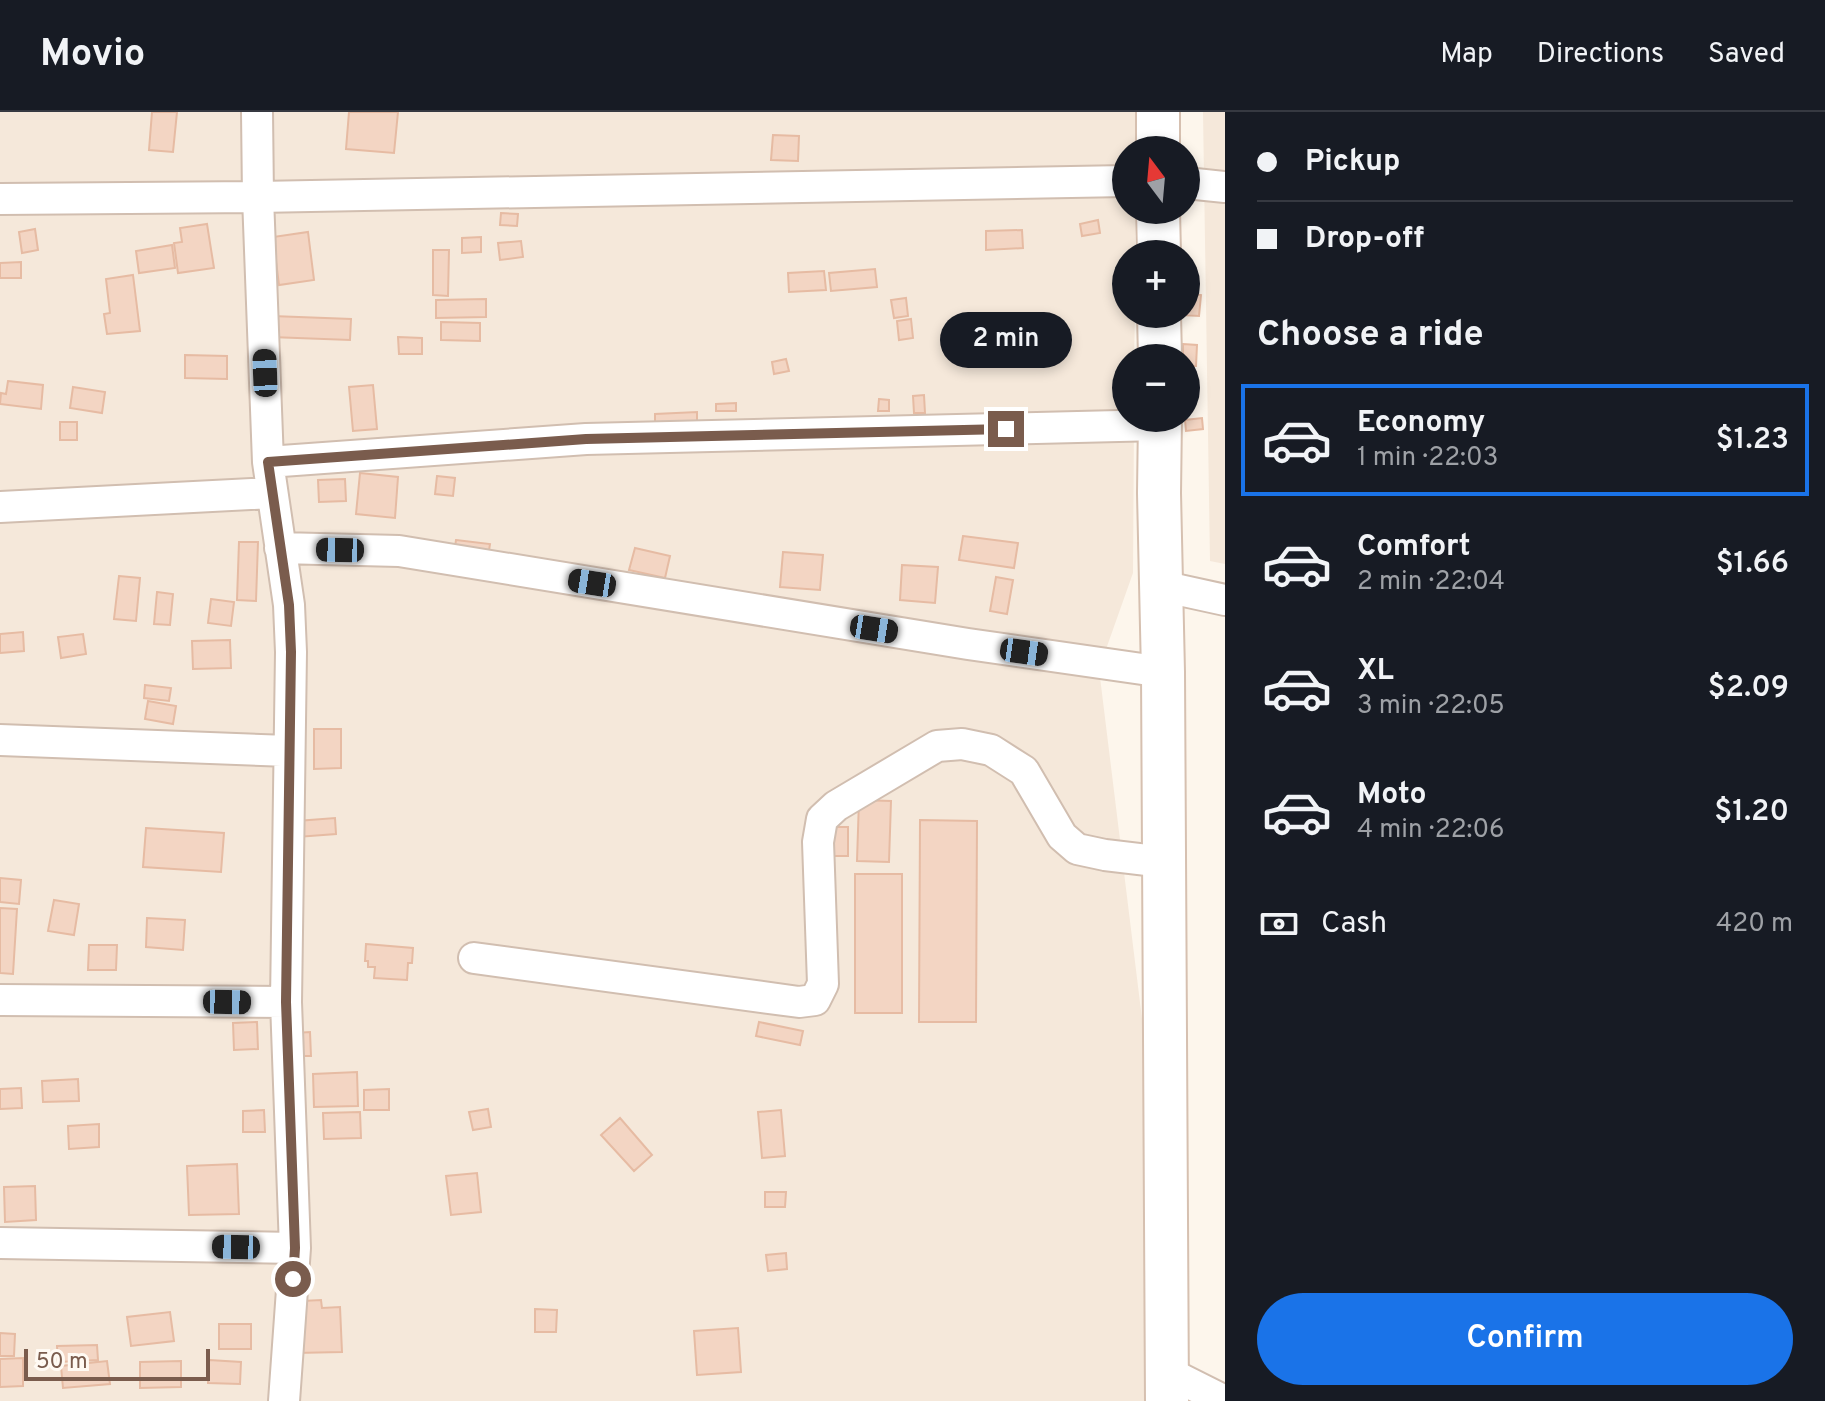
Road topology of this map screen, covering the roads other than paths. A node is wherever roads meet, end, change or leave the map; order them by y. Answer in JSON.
{"nodes":[{"id":1,"x":257,"y":112,"type":"edge"},
{"id":2,"x":1158,"y":112,"type":"edge"},
{"id":3,"x":1158,"y":136,"type":"edge"},
{"id":4,"x":1112,"y":181,"type":"edge"},
{"id":5,"x":1200,"y":184,"type":"edge"},
{"id":6,"x":1225,"y":187,"type":"edge"},
{"id":7,"x":258,"y":197,"type":"junction"},
{"id":8,"x":0,"y":199,"type":"edge"},
{"id":9,"x":1112,"y":423,"type":"edge"},
{"id":10,"x":1160,"y":432,"type":"edge"},
{"id":11,"x":268,"y":462,"type":"junction"},
{"id":12,"x":272,"y":493,"type":"junction"},
{"id":13,"x":0,"y":507,"type":"edge"},
{"id":14,"x":280,"y":548,"type":"junction"},
{"id":15,"x":1161,"y":586,"type":"junction"},
{"id":16,"x":1225,"y":600,"type":"edge"},
{"id":17,"x":1163,"y":672,"type":"junction"},
{"id":18,"x":0,"y":740,"type":"edge"},
{"id":19,"x":288,"y":751,"type":"junction"},
{"id":20,"x":1164,"y":862,"type":"junction"},
{"id":21,"x":474,"y":958,"type":"dead end"},
{"id":22,"x":0,"y":1000,"type":"edge"},
{"id":23,"x":286,"y":1002,"type":"junction"},
{"id":24,"x":0,"y":1243,"type":"edge"},
{"id":25,"x":295,"y":1248,"type":"junction"},
{"id":26,"x":1167,"y":1387,"type":"edge"},
{"id":27,"x":284,"y":1401,"type":"edge"},
{"id":28,"x":1225,"y":1401,"type":"edge"}],
"edges":[{"from":1,"to":7,"type":"street"},
{"from":2,"to":3,"type":"street"},
{"from":4,"to":7,"type":"street"},
{"from":5,"to":6,"type":"street"},
{"from":7,"to":8,"type":"street"},
{"from":7,"to":11,"type":"street"},
{"from":9,"to":11,"type":"street"},
{"from":10,"to":15,"type":"street"},
{"from":11,"to":12,"type":"street"},
{"from":12,"to":13,"type":"street"},
{"from":12,"to":14,"type":"street"},
{"from":14,"to":17,"type":"street"},
{"from":14,"to":19,"type":"street"},
{"from":15,"to":16,"type":"street"},
{"from":15,"to":17,"type":"street"},
{"from":17,"to":20,"type":"street"},
{"from":18,"to":19,"type":"street"},
{"from":19,"to":23,"type":"street"},
{"from":20,"to":21,"type":"street"},
{"from":20,"to":26,"type":"street"},
{"from":22,"to":23,"type":"street"},
{"from":23,"to":25,"type":"street"},
{"from":24,"to":25,"type":"street"},
{"from":25,"to":27,"type":"street"},
{"from":26,"to":28,"type":"street"}]}
